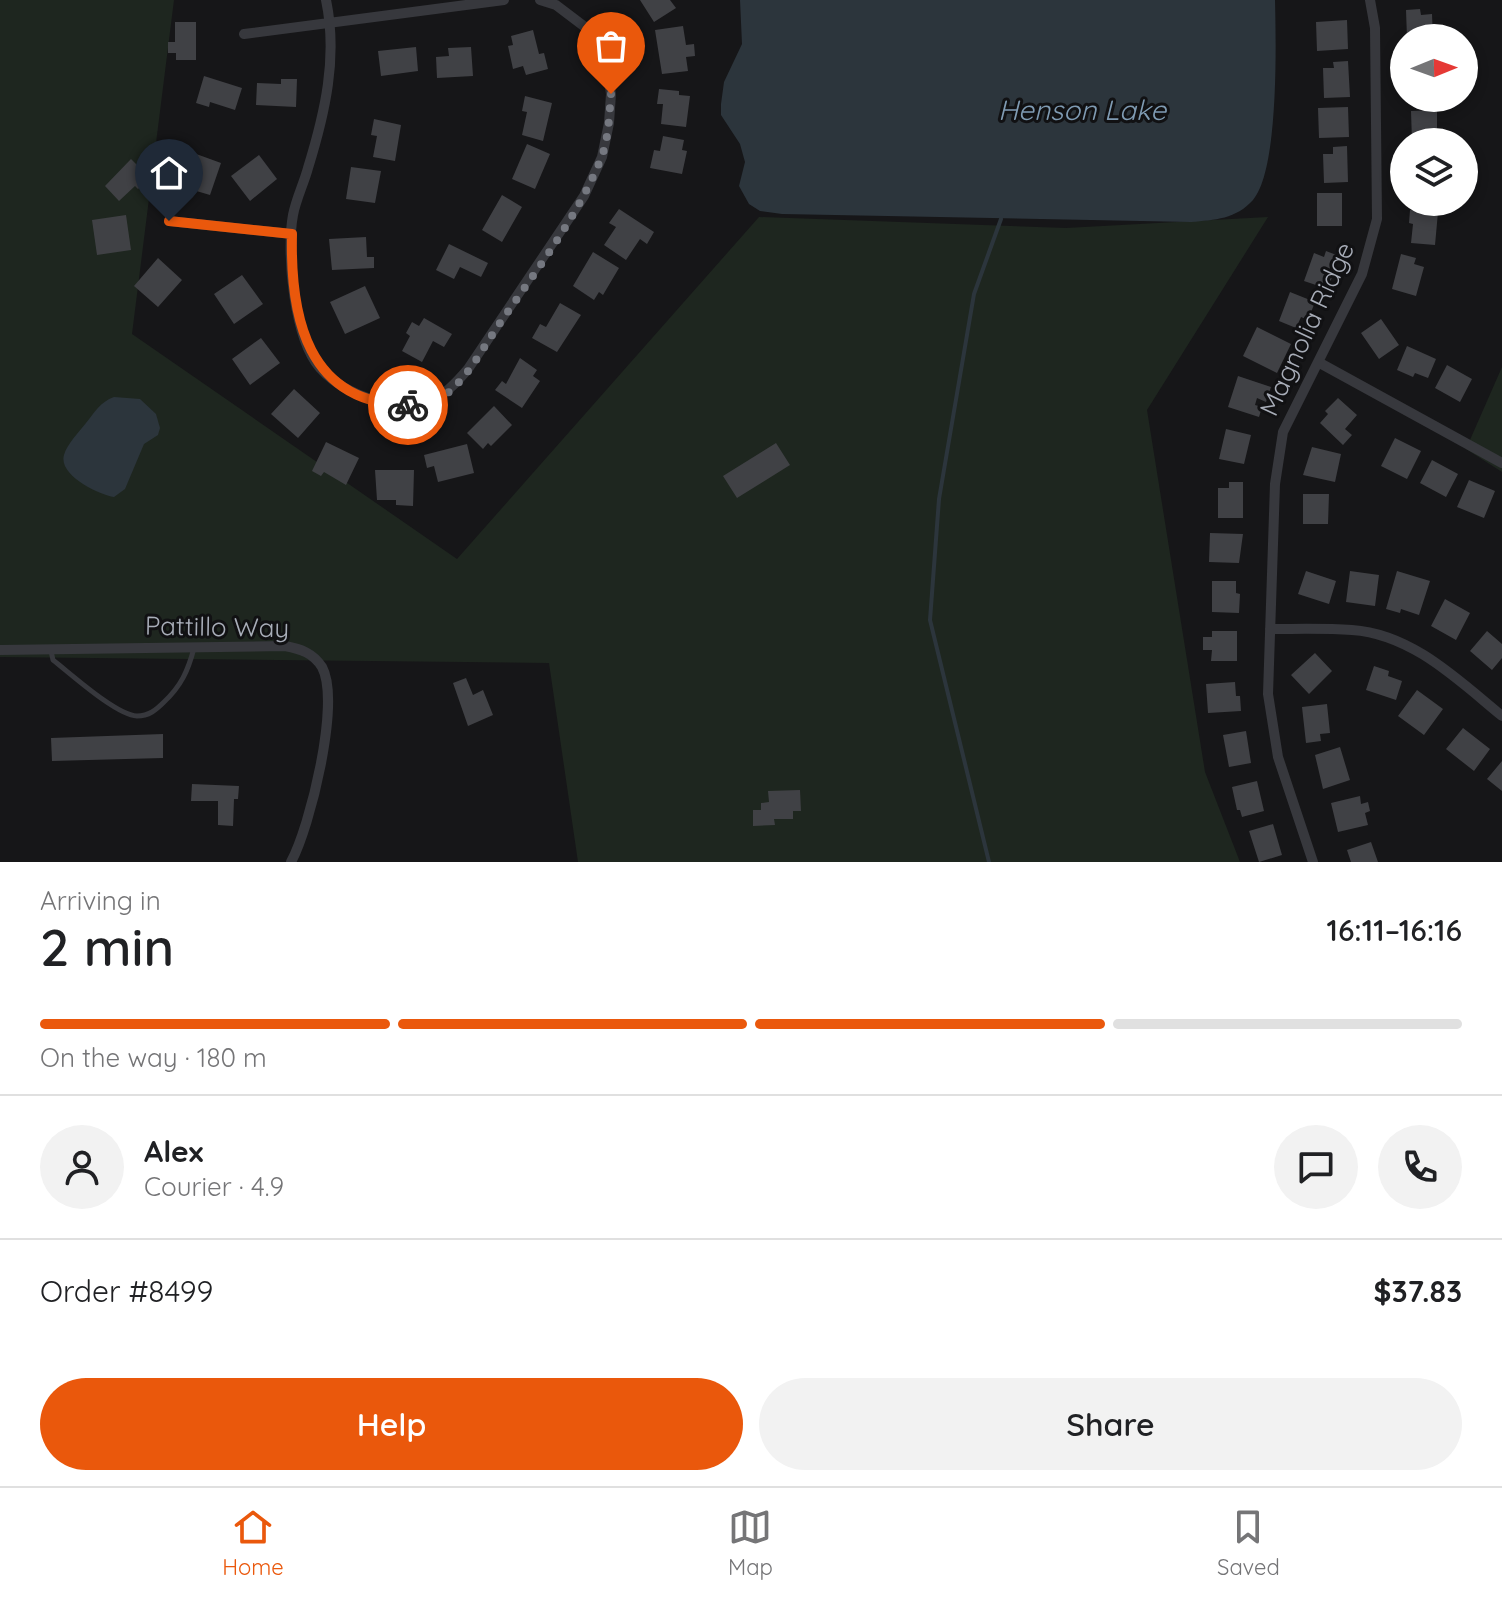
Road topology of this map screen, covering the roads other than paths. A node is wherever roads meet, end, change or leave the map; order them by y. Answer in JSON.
{"nodes":[{"id":1,"x":326,"y":0,"type":"edge"},
{"id":2,"x":504,"y":0,"type":"edge"},
{"id":3,"x":540,"y":0,"type":"edge"},
{"id":4,"x":1370,"y":0,"type":"edge"},
{"id":5,"x":331,"y":22,"type":"junction"},
{"id":6,"x":244,"y":34,"type":"dead end"},
{"id":7,"x":169,"y":221,"type":"dead end"},
{"id":8,"x":292,"y":234,"type":"junction"},
{"id":9,"x":1318,"y":362,"type":"junction"},
{"id":10,"x":1502,"y":463,"type":"edge"},
{"id":11,"x":1270,"y":629,"type":"junction"},
{"id":12,"x":194,"y":647,"type":"junction"},
{"id":13,"x":0,"y":650,"type":"edge"},
{"id":14,"x":51,"y":650,"type":"junction"},
{"id":15,"x":1502,"y":716,"type":"edge"},
{"id":16,"x":291,"y":862,"type":"edge"},
{"id":17,"x":1313,"y":862,"type":"edge"}],
"edges":[{"from":1,"to":5,"type":"street"},
{"from":2,"to":5,"type":"street"},
{"from":3,"to":8,"type":"street"},
{"from":4,"to":9,"type":"street","name":"Magnolia Ridge"},
{"from":5,"to":6,"type":"street"},
{"from":5,"to":8,"type":"street"},
{"from":7,"to":8,"type":"street"},
{"from":9,"to":10,"type":"street"},
{"from":9,"to":11,"type":"street","name":"Magnolia Ridge"},
{"from":11,"to":15,"type":"street"},
{"from":11,"to":17,"type":"street","name":"Magnolia Ridge"},
{"from":12,"to":14,"type":"street","name":"Pattillo Way"},
{"from":12,"to":14,"type":"lane"},
{"from":12,"to":16,"type":"street","name":"Pattillo Way"},
{"from":13,"to":14,"type":"street","name":"Pattillo Way"}]}
